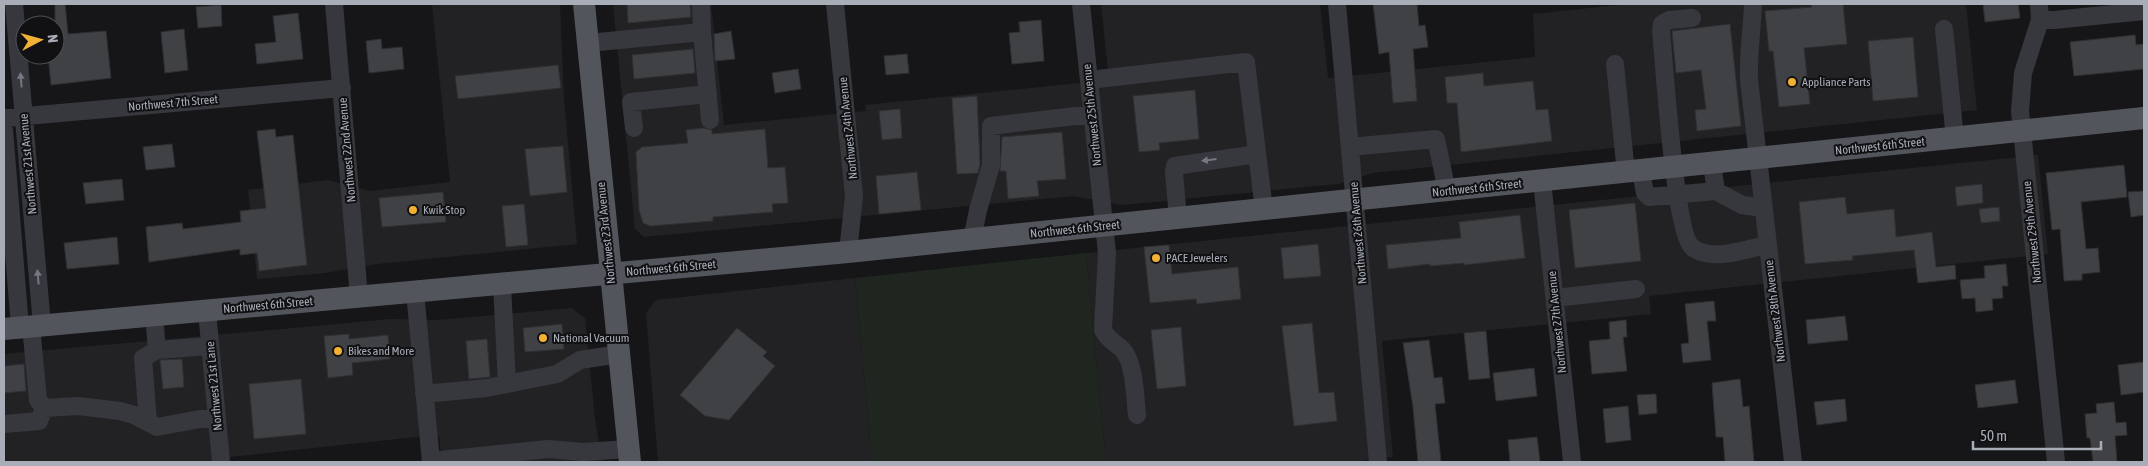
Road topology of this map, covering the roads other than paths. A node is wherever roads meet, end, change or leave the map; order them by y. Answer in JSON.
{"nodes":[{"id":1,"x":14,"y":4,"type":"edge"},
{"id":2,"x":334,"y":4,"type":"edge"},
{"id":3,"x":584,"y":4,"type":"edge"},
{"id":4,"x":701,"y":4,"type":"edge"},
{"id":5,"x":836,"y":4,"type":"edge"},
{"id":6,"x":1081,"y":4,"type":"edge"},
{"id":7,"x":1337,"y":4,"type":"edge"},
{"id":8,"x":1753,"y":4,"type":"edge"},
{"id":9,"x":2144,"y":11,"type":"edge"},
{"id":10,"x":2040,"y":12,"type":"edge"},
{"id":11,"x":1692,"y":18,"type":"dead end"},
{"id":12,"x":1944,"y":29,"type":"dead end"},
{"id":13,"x":702,"y":32,"type":"junction"},
{"id":14,"x":588,"y":43,"type":"junction"},
{"id":15,"x":1615,"y":64,"type":"dead end"},
{"id":16,"x":1089,"y":80,"type":"junction"},
{"id":17,"x":342,"y":88,"type":"junction"},
{"id":18,"x":708,"y":94,"type":"junction"},
{"id":19,"x":1092,"y":114,"type":"junction"},
{"id":20,"x":24,"y":116,"type":"junction"},
{"id":21,"x":4,"y":118,"type":"edge"},
{"id":22,"x":2144,"y":118,"type":"edge"},
{"id":23,"x":710,"y":120,"type":"dead end"},
{"id":24,"x":634,"y":128,"type":"dead end"},
{"id":25,"x":4,"y":130,"type":"edge"},
{"id":26,"x":2021,"y":132,"type":"junction"},
{"id":27,"x":1955,"y":139,"type":"junction"},
{"id":28,"x":1350,"y":148,"type":"junction"},
{"id":29,"x":1257,"y":154,"type":"junction"},
{"id":30,"x":1757,"y":159,"type":"junction"},
{"id":31,"x":1712,"y":164,"type":"junction"},
{"id":32,"x":1674,"y":168,"type":"junction"},
{"id":33,"x":1634,"y":172,"type":"junction"},
{"id":34,"x":1542,"y":181,"type":"junction"},
{"id":35,"x":1448,"y":191,"type":"junction"},
{"id":36,"x":1716,"y":191,"type":"junction"},
{"id":37,"x":1678,"y":194,"type":"junction"},
{"id":38,"x":1355,"y":201,"type":"junction"},
{"id":39,"x":1763,"y":208,"type":"junction"},
{"id":40,"x":1264,"y":210,"type":"junction"},
{"id":41,"x":1178,"y":219,"type":"junction"},
{"id":42,"x":1103,"y":226,"type":"junction"},
{"id":43,"x":972,"y":240,"type":"junction"},
{"id":44,"x":1767,"y":245,"type":"junction"},
{"id":45,"x":848,"y":252,"type":"junction"},
{"id":46,"x":10,"y":273,"type":"edge"},
{"id":47,"x":610,"y":274,"type":"junction"},
{"id":48,"x":502,"y":284,"type":"junction"},
{"id":49,"x":1636,"y":289,"type":"dead end"},
{"id":50,"x":414,"y":292,"type":"junction"},
{"id":51,"x":359,"y":297,"type":"junction"},
{"id":52,"x":1555,"y":298,"type":"junction"},
{"id":53,"x":207,"y":311,"type":"junction"},
{"id":54,"x":154,"y":315,"type":"junction"},
{"id":55,"x":24,"y":327,"type":"edge"},
{"id":56,"x":210,"y":346,"type":"junction"},
{"id":57,"x":157,"y":350,"type":"junction"},
{"id":58,"x":619,"y":354,"type":"junction"},
{"id":59,"x":507,"y":384,"type":"junction"},
{"id":60,"x":424,"y":394,"type":"junction"},
{"id":61,"x":44,"y":408,"type":"junction"},
{"id":62,"x":1137,"y":415,"type":"dead end"},
{"id":63,"x":217,"y":419,"type":"junction"},
{"id":64,"x":148,"y":422,"type":"junction"},
{"id":65,"x":4,"y":424,"type":"edge"},
{"id":66,"x":630,"y":456,"type":"edge"},
{"id":67,"x":575,"y":457,"type":"edge"},
{"id":68,"x":221,"y":462,"type":"edge"},
{"id":69,"x":431,"y":462,"type":"edge"},
{"id":70,"x":1378,"y":462,"type":"edge"},
{"id":71,"x":1572,"y":462,"type":"edge"},
{"id":72,"x":1793,"y":462,"type":"edge"},
{"id":73,"x":2056,"y":462,"type":"edge"}],
"edges":[{"from":20,"to":1,"type":"street","name":"Northwest 21st Avenue","one_way":true},
{"from":2,"to":17,"type":"street","name":"Northwest 22nd Avenue"},
{"from":3,"to":14,"type":"main road","name":"Northwest 23rd Avenue"},
{"from":4,"to":13,"type":"street"},
{"from":5,"to":45,"type":"street","name":"Northwest 24th Avenue"},
{"from":6,"to":16,"type":"street","name":"Northwest 25th Avenue"},
{"from":7,"to":28,"type":"street","name":"Northwest 26th Avenue"},
{"from":8,"to":30,"type":"street","name":"Northwest 28th Avenue"},
{"from":9,"to":10,"type":"street"},
{"from":10,"to":26,"type":"street","name":"Northwest 29th Avenue"},
{"from":11,"to":32,"type":"street"},
{"from":12,"to":27,"type":"street"},
{"from":13,"to":14,"type":"street"},
{"from":13,"to":18,"type":"street"},
{"from":14,"to":47,"type":"main road","name":"Northwest 23rd Avenue"},
{"from":15,"to":33,"type":"street"},
{"from":16,"to":19,"type":"street","name":"Northwest 25th Avenue"},
{"from":16,"to":29,"type":"street"},
{"from":17,"to":20,"type":"street","name":"Northwest 7th Street"},
{"from":17,"to":51,"type":"street","name":"Northwest 22nd Avenue"},
{"from":18,"to":23,"type":"street"},
{"from":18,"to":24,"type":"street"},
{"from":19,"to":42,"type":"street","name":"Northwest 25th Avenue"},
{"from":19,"to":43,"type":"street"},
{"from":20,"to":21,"type":"street","name":"Northwest 7th Street"},
{"from":55,"to":20,"type":"street","name":"Northwest 21st Avenue","one_way":true},
{"from":22,"to":26,"type":"main road","name":"Northwest 6th Street"},
{"from":25,"to":46,"type":"street","name":"Northwest 21st Avenue"},
{"from":26,"to":27,"type":"main road","name":"Northwest 6th Street"},
{"from":26,"to":73,"type":"street","name":"Northwest 29th Avenue"},
{"from":27,"to":30,"type":"main road","name":"Northwest 6th Street"},
{"from":28,"to":35,"type":"street"},
{"from":28,"to":38,"type":"street","name":"Northwest 26th Avenue"},
{"from":29,"to":40,"type":"street"},
{"from":29,"to":41,"type":"street","one_way":true},
{"from":30,"to":31,"type":"main road","name":"Northwest 6th Street"},
{"from":30,"to":39,"type":"street","name":"Northwest 28th Avenue"},
{"from":31,"to":32,"type":"main road","name":"Northwest 6th Street"},
{"from":31,"to":36,"type":"street"},
{"from":32,"to":33,"type":"main road","name":"Northwest 6th Street"},
{"from":32,"to":37,"type":"street"},
{"from":33,"to":34,"type":"main road","name":"Northwest 6th Street"},
{"from":33,"to":37,"type":"street"},
{"from":34,"to":35,"type":"main road","name":"Northwest 6th Street"},
{"from":34,"to":52,"type":"street","name":"Northwest 27th Avenue"},
{"from":35,"to":38,"type":"main road","name":"Northwest 6th Street"},
{"from":36,"to":37,"type":"street"},
{"from":36,"to":39,"type":"street"},
{"from":37,"to":44,"type":"street"},
{"from":38,"to":40,"type":"main road","name":"Northwest 6th Street"},
{"from":38,"to":70,"type":"street","name":"Northwest 26th Avenue"},
{"from":39,"to":44,"type":"street","name":"Northwest 28th Avenue"},
{"from":40,"to":41,"type":"main road","name":"Northwest 6th Street"},
{"from":41,"to":42,"type":"main road","name":"Northwest 6th Street"},
{"from":42,"to":43,"type":"main road","name":"Northwest 6th Street"},
{"from":42,"to":62,"type":"street","name":"Northwest 25th Avenue"},
{"from":43,"to":45,"type":"main road","name":"Northwest 6th Street"},
{"from":44,"to":72,"type":"street","name":"Northwest 28th Avenue"},
{"from":45,"to":47,"type":"main road","name":"Northwest 6th Street"},
{"from":46,"to":55,"type":"street","name":"Northwest 21st Avenue"},
{"from":47,"to":48,"type":"main road","name":"Northwest 6th Street"},
{"from":47,"to":58,"type":"main road","name":"Northwest 23rd Avenue"},
{"from":48,"to":50,"type":"main road","name":"Northwest 6th Street"},
{"from":48,"to":59,"type":"street"},
{"from":49,"to":52,"type":"street"},
{"from":50,"to":51,"type":"main road","name":"Northwest 6th Street"},
{"from":50,"to":60,"type":"street"},
{"from":51,"to":53,"type":"main road","name":"Northwest 6th Street"},
{"from":52,"to":71,"type":"street","name":"Northwest 27th Avenue"},
{"from":53,"to":54,"type":"main road","name":"Northwest 6th Street"},
{"from":53,"to":56,"type":"street","name":"Northwest 21st Lane"},
{"from":54,"to":55,"type":"main road","name":"Northwest 6th Street"},
{"from":54,"to":57,"type":"street"},
{"from":55,"to":61,"type":"street"},
{"from":56,"to":57,"type":"street"},
{"from":56,"to":63,"type":"street","name":"Northwest 21st Lane"},
{"from":57,"to":64,"type":"street"},
{"from":58,"to":59,"type":"street"},
{"from":58,"to":66,"type":"main road","name":"Northwest 23rd Avenue"},
{"from":59,"to":60,"type":"street"},
{"from":60,"to":69,"type":"street"},
{"from":61,"to":64,"type":"street"},
{"from":61,"to":65,"type":"street"},
{"from":63,"to":64,"type":"street"},
{"from":63,"to":68,"type":"street","name":"Northwest 21st Lane"},
{"from":66,"to":67,"type":"street"},
{"from":67,"to":69,"type":"street"}]}
